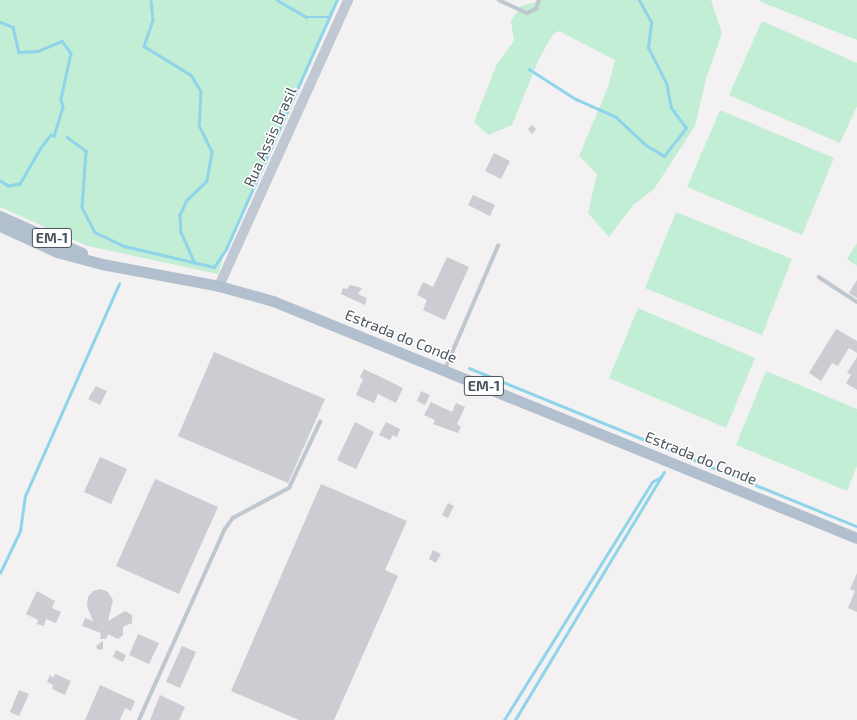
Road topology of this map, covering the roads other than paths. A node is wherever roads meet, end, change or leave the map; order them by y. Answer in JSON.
{"nodes":[{"id":1,"x":348,"y":0,"type":"edge"},
{"id":2,"x":499,"y":0,"type":"edge"},
{"id":3,"x":539,"y":0,"type":"edge"},
{"id":4,"x":0,"y":216,"type":"edge"},
{"id":5,"x":0,"y":222,"type":"edge"},
{"id":6,"x":0,"y":226,"type":"edge"},
{"id":7,"x":498,"y":246,"type":"dead end"},
{"id":8,"x":102,"y":264,"type":"junction"},
{"id":9,"x":819,"y":277,"type":"dead end"},
{"id":10,"x":219,"y":286,"type":"junction"},
{"id":11,"x":857,"y":302,"type":"edge"},
{"id":12,"x":444,"y":370,"type":"junction"},
{"id":13,"x":320,"y":422,"type":"dead end"},
{"id":14,"x":857,"y":538,"type":"edge"},
{"id":15,"x":139,"y":720,"type":"edge"}],
"edges":[{"from":1,"to":10,"type":"street","name":"Rua Assis Brasil"},
{"from":2,"to":3,"type":"lane"},
{"from":4,"to":8,"type":"main road","name":"Estrada do Conde","number":"EM-1"},
{"from":5,"to":8,"type":"main road","name":"Estrada do Conde","number":"EM-1"},
{"from":6,"to":8,"type":"main road","name":"Estrada do Conde","number":"EM-1"},
{"from":7,"to":12,"type":"lane"},
{"from":8,"to":10,"type":"main road","name":"Estrada do Conde","number":"EM-1"},
{"from":9,"to":11,"type":"lane"},
{"from":10,"to":12,"type":"main road","name":"Estrada do Conde","number":"EM-1"},
{"from":12,"to":14,"type":"main road","name":"Estrada do Conde","number":"EM-1"},
{"from":13,"to":15,"type":"lane"}]}
